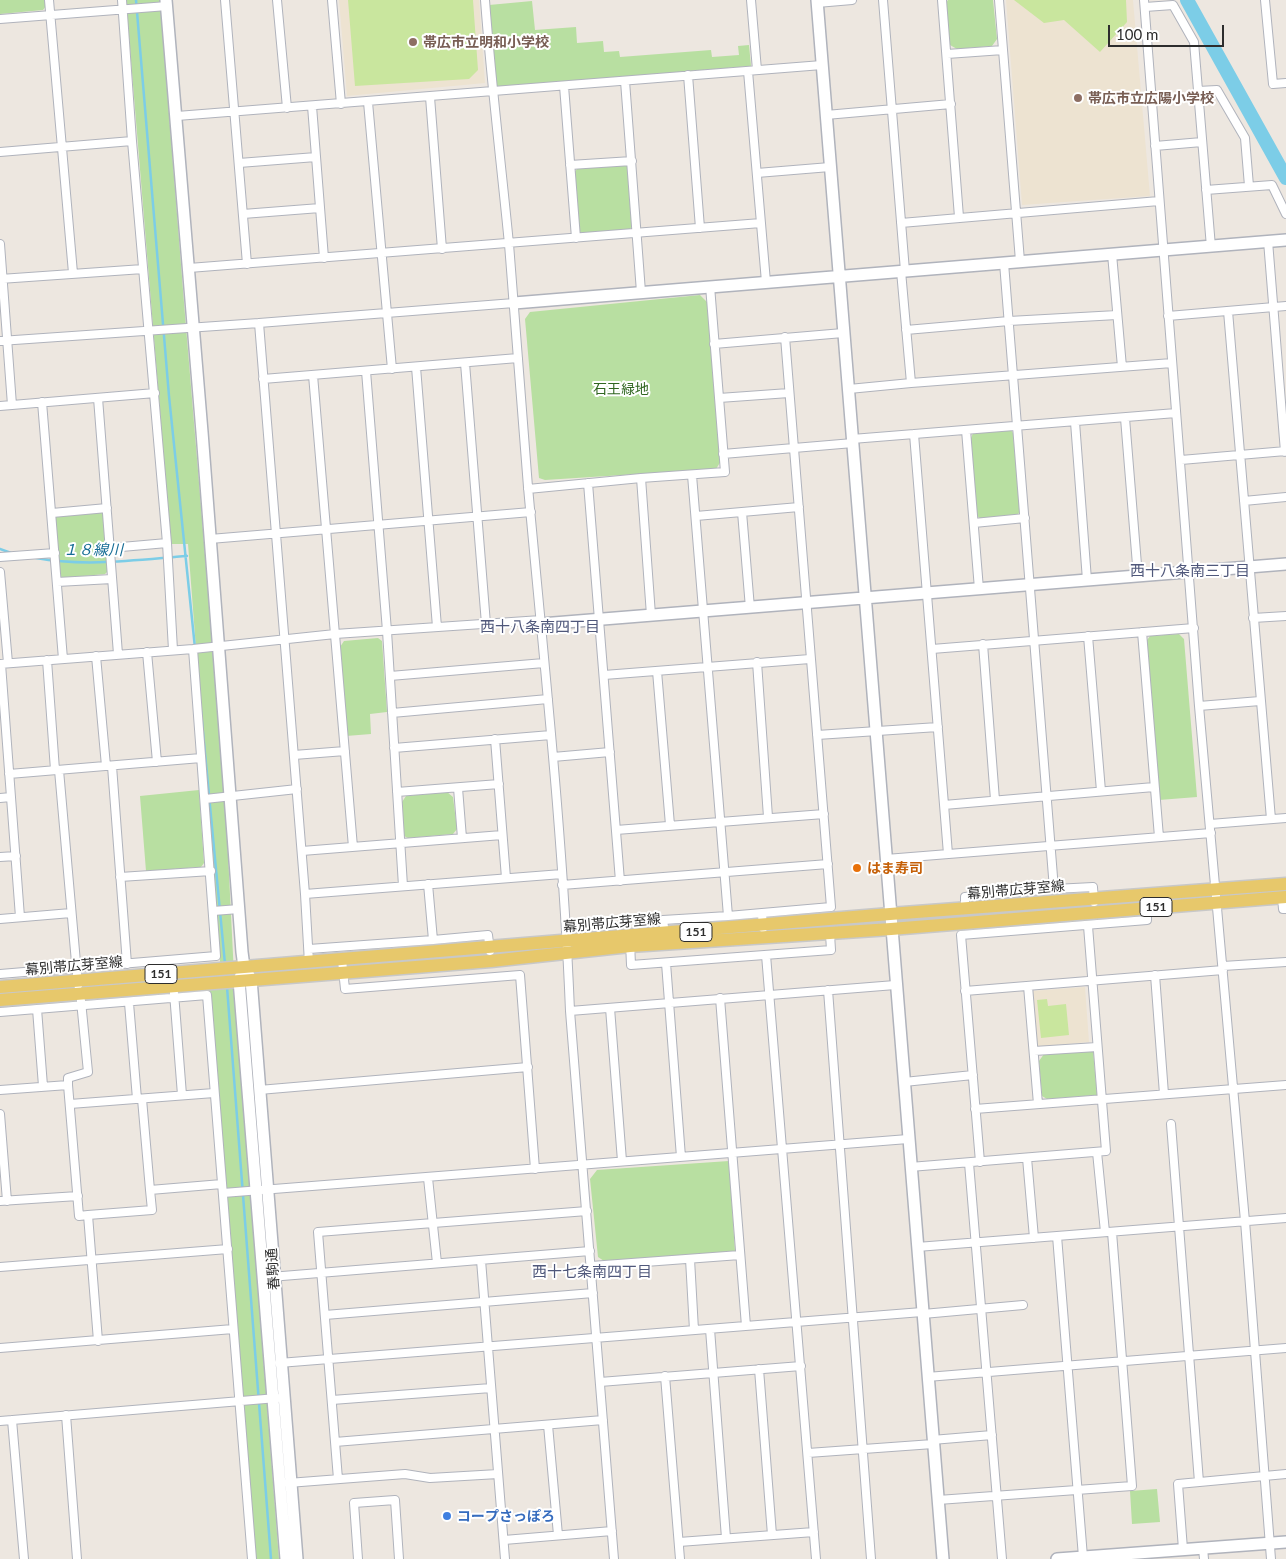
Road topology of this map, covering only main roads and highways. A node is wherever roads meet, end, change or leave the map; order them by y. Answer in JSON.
{"nodes":[{"id":1,"x":1286,"y":884,"type":"edge"},
{"id":2,"x":1216,"y":896,"type":"junction"},
{"id":3,"x":1285,"y":901,"type":"edge"},
{"id":4,"x":998,"y":920,"type":"junction"},
{"id":5,"x":762,"y":925,"type":"junction"},
{"id":6,"x":630,"y":942,"type":"junction"},
{"id":7,"x":490,"y":954,"type":"junction"},
{"id":8,"x":343,"y":966,"type":"junction"},
{"id":9,"x":0,"y":987,"type":"edge"},
{"id":10,"x":79,"y":987,"type":"junction"},
{"id":11,"x":0,"y":1000,"type":"edge"}],
"edges":[{"from":1,"to":2,"type":"main road","name":"幕別帯広芽室線","number":"151"},
{"from":2,"to":3,"type":"main road","name":"幕別帯広芽室線","number":"151"},
{"from":2,"to":4,"type":"main road","name":"幕別帯広芽室線","number":"151"},
{"from":2,"to":4,"type":"main road","name":"幕別帯広芽室線","number":"151"},
{"from":4,"to":5,"type":"main road","name":"幕別帯広芽室線","number":"151"},
{"from":4,"to":5,"type":"main road","name":"幕別帯広芽室線","number":"151"},
{"from":5,"to":6,"type":"main road","name":"幕別帯広芽室線","number":"151"},
{"from":5,"to":6,"type":"main road","name":"幕別帯広芽室線","number":"151"},
{"from":6,"to":7,"type":"main road","name":"幕別帯広芽室線","number":"151"},
{"from":7,"to":8,"type":"main road","name":"幕別帯広芽室線","number":"151"},
{"from":7,"to":8,"type":"main road","name":"幕別帯広芽室線","number":"151"},
{"from":8,"to":10,"type":"main road","name":"幕別帯広芽室線","number":"151"},
{"from":8,"to":10,"type":"main road","name":"幕別帯広芽室線","number":"151"},
{"from":9,"to":10,"type":"main road","name":"幕別帯広芽室線","number":"151"},
{"from":10,"to":11,"type":"main road","name":"幕別帯広芽室線","number":"151"}]}
